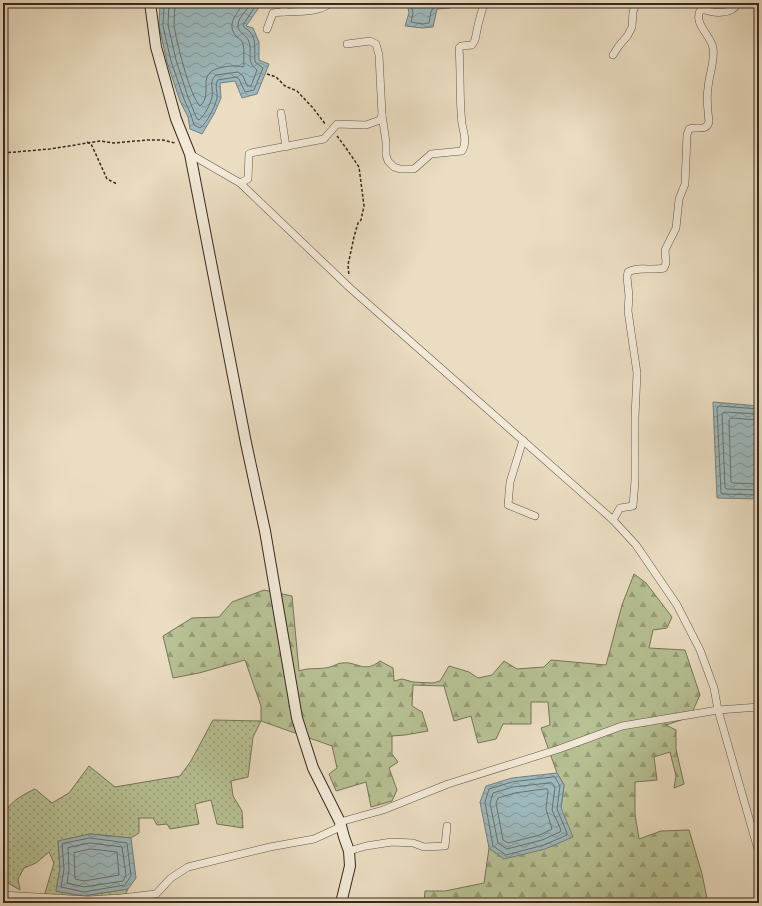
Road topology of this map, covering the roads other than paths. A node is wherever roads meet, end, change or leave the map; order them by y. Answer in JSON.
{"nodes":[{"id":1,"x":150,"y":3,"type":"edge"},
{"id":2,"x":284,"y":3,"type":"edge"},
{"id":3,"x":330,"y":3,"type":"edge"},
{"id":4,"x":484,"y":3,"type":"edge"},
{"id":5,"x":635,"y":3,"type":"edge"},
{"id":6,"x":738,"y":3,"type":"edge"},
{"id":7,"x":700,"y":6,"type":"edge"},
{"id":8,"x":284,"y":12,"type":"junction"},
{"id":9,"x":267,"y":29,"type":"dead end"},
{"id":10,"x":347,"y":44,"type":"dead end"},
{"id":11,"x":613,"y":55,"type":"dead end"},
{"id":12,"x":281,"y":113,"type":"dead end"},
{"id":13,"x":382,"y":115,"type":"junction"},
{"id":14,"x":286,"y":147,"type":"junction"},
{"id":15,"x":188,"y":150,"type":"junction"},
{"id":16,"x":240,"y":183,"type":"junction"},
{"id":17,"x":523,"y":440,"type":"junction"},
{"id":18,"x":535,"y":516,"type":"dead end"},
{"id":19,"x":613,"y":520,"type":"junction"},
{"id":20,"x":759,"y":708,"type":"edge"},
{"id":21,"x":718,"y":710,"type":"junction"},
{"id":22,"x":340,"y":822,"type":"junction"},
{"id":23,"x":447,"y":826,"type":"dead end"},
{"id":24,"x":350,"y":850,"type":"junction"},
{"id":25,"x":759,"y":853,"type":"edge"},
{"id":26,"x":3,"y":895,"type":"edge"},
{"id":27,"x":341,"y":903,"type":"edge"}],
"edges":[{"from":1,"to":15,"type":"main road"},
{"from":2,"to":8,"type":"street"},
{"from":3,"to":8,"type":"street"},
{"from":4,"to":13,"type":"street"},
{"from":5,"to":11,"type":"street"},
{"from":6,"to":7,"type":"street"},
{"from":7,"to":19,"type":"street"},
{"from":8,"to":9,"type":"street"},
{"from":10,"to":13,"type":"street"},
{"from":12,"to":14,"type":"street"},
{"from":13,"to":14,"type":"street"},
{"from":14,"to":16,"type":"street"},
{"from":15,"to":16,"type":"street"},
{"from":15,"to":22,"type":"main road"},
{"from":16,"to":17,"type":"street"},
{"from":17,"to":18,"type":"street"},
{"from":17,"to":19,"type":"street"},
{"from":19,"to":21,"type":"street"},
{"from":20,"to":21,"type":"street"},
{"from":21,"to":22,"type":"street"},
{"from":21,"to":25,"type":"street"},
{"from":22,"to":24,"type":"main road"},
{"from":22,"to":26,"type":"street"},
{"from":23,"to":24,"type":"street"},
{"from":24,"to":27,"type":"main road"}]}
